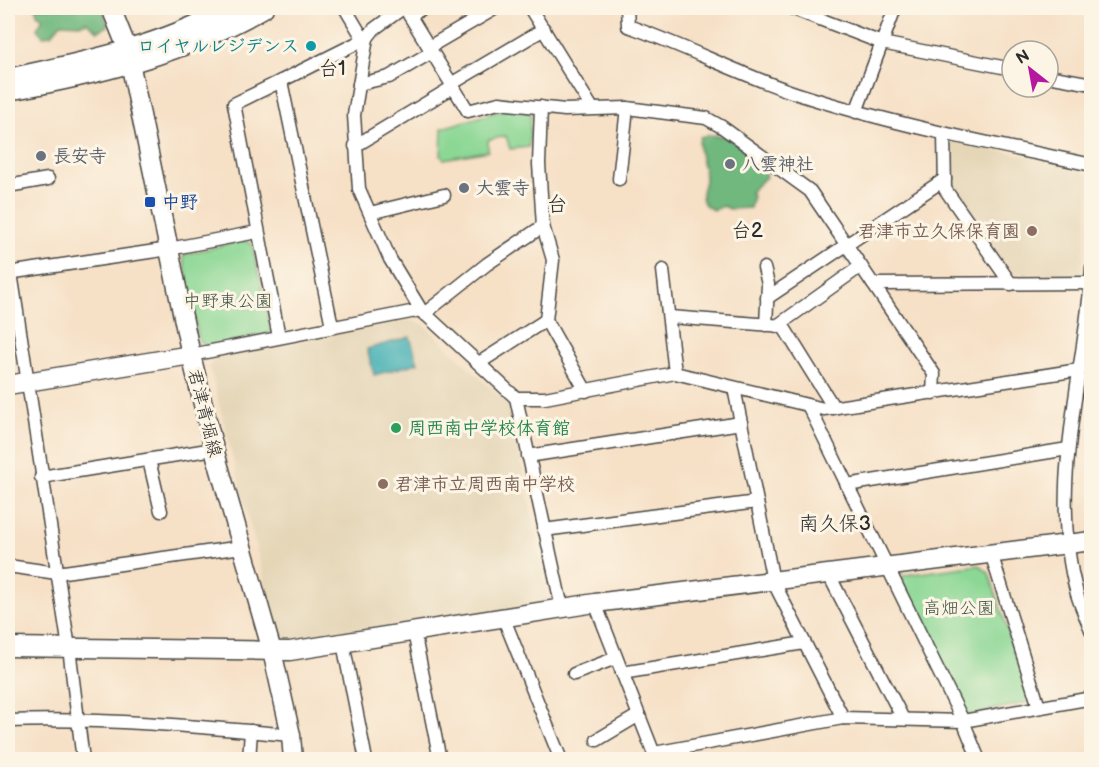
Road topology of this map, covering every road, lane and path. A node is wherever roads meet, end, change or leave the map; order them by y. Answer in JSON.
{"nodes":[{"id":1,"x":111,"y":8,"type":"edge"},
{"id":2,"x":229,"y":8,"type":"edge"},
{"id":3,"x":264,"y":8,"type":"edge"},
{"id":4,"x":345,"y":8,"type":"edge"},
{"id":5,"x":423,"y":8,"type":"edge"},
{"id":6,"x":496,"y":8,"type":"edge"},
{"id":7,"x":530,"y":8,"type":"edge"},
{"id":8,"x":627,"y":8,"type":"edge"},
{"id":9,"x":791,"y":8,"type":"edge"},
{"id":10,"x":895,"y":8,"type":"edge"},
{"id":11,"x":406,"y":10,"type":"edge"},
{"id":12,"x":544,"y":29,"type":"junction"},
{"id":13,"x":366,"y":39,"type":"junction"},
{"id":14,"x":882,"y":43,"type":"junction"},
{"id":15,"x":430,"y":50,"type":"junction"},
{"id":16,"x":128,"y":56,"type":"junction"},
{"id":17,"x":1000,"y":67,"type":"edge"},
{"id":18,"x":8,"y":78,"type":"edge"},
{"id":19,"x":1060,"y":78,"type":"edge"},
{"id":20,"x":281,"y":81,"type":"junction"},
{"id":21,"x":359,"y":84,"type":"junction"},
{"id":22,"x":1092,"y":84,"type":"edge"},
{"id":23,"x":452,"y":86,"type":"junction"},
{"id":24,"x":8,"y":91,"type":"edge"},
{"id":25,"x":541,"y":107,"type":"junction"},
{"id":26,"x":592,"y":108,"type":"junction"},
{"id":27,"x":627,"y":108,"type":"junction"},
{"id":28,"x":856,"y":112,"type":"junction"},
{"id":29,"x":944,"y":134,"type":"junction"},
{"id":30,"x":355,"y":146,"type":"junction"},
{"id":31,"x":1092,"y":165,"type":"edge"},
{"id":32,"x":48,"y":179,"type":"dead end"},
{"id":33,"x":619,"y":179,"type":"dead end"},
{"id":34,"x":945,"y":179,"type":"junction"},
{"id":35,"x":8,"y":186,"type":"edge"},
{"id":36,"x":444,"y":195,"type":"dead end"},
{"id":37,"x":369,"y":213,"type":"junction"},
{"id":38,"x":543,"y":226,"type":"junction"},
{"id":39,"x":257,"y":232,"type":"junction"},
{"id":40,"x":846,"y":245,"type":"junction"},
{"id":41,"x":169,"y":249,"type":"junction"},
{"id":42,"x":861,"y":266,"type":"junction"},
{"id":43,"x":764,"y":268,"type":"dead end"},
{"id":44,"x":1092,"y":268,"type":"edge"},
{"id":45,"x":663,"y":270,"type":"dead end"},
{"id":46,"x":9,"y":273,"type":"edge"},
{"id":47,"x":1091,"y":283,"type":"edge"},
{"id":48,"x":873,"y":284,"type":"junction"},
{"id":49,"x":1011,"y":284,"type":"junction"},
{"id":50,"x":767,"y":298,"type":"junction"},
{"id":51,"x":422,"y":312,"type":"junction"},
{"id":52,"x":670,"y":317,"type":"junction"},
{"id":53,"x":546,"y":320,"type":"junction"},
{"id":54,"x":772,"y":325,"type":"junction"},
{"id":55,"x":332,"y":326,"type":"junction"},
{"id":56,"x":279,"y":337,"type":"junction"},
{"id":57,"x":191,"y":355,"type":"junction"},
{"id":58,"x":479,"y":363,"type":"junction"},
{"id":59,"x":1079,"y":370,"type":"junction"},
{"id":60,"x":675,"y":374,"type":"junction"},
{"id":61,"x":28,"y":382,"type":"junction"},
{"id":62,"x":8,"y":385,"type":"edge"},
{"id":63,"x":734,"y":388,"type":"junction"},
{"id":64,"x":586,"y":391,"type":"junction"},
{"id":65,"x":933,"y":393,"type":"junction"},
{"id":66,"x":516,"y":398,"type":"junction"},
{"id":67,"x":809,"y":407,"type":"junction"},
{"id":68,"x":834,"y":408,"type":"junction"},
{"id":69,"x":741,"y":423,"type":"junction"},
{"id":70,"x":1068,"y":448,"type":"junction"},
{"id":71,"x":214,"y":449,"type":"junction"},
{"id":72,"x":528,"y":456,"type":"junction"},
{"id":73,"x":149,"y":460,"type":"junction"},
{"id":74,"x":41,"y":477,"type":"junction"},
{"id":75,"x":847,"y":485,"type":"junction"},
{"id":76,"x":757,"y":502,"type":"junction"},
{"id":77,"x":160,"y":511,"type":"dead end"},
{"id":78,"x":544,"y":530,"type":"junction"},
{"id":79,"x":1092,"y":541,"type":"edge"},
{"id":80,"x":1068,"y":543,"type":"junction"},
{"id":81,"x":242,"y":547,"type":"junction"},
{"id":82,"x":991,"y":553,"type":"junction"},
{"id":83,"x":8,"y":566,"type":"edge"},
{"id":84,"x":887,"y":566,"type":"junction"},
{"id":85,"x":57,"y":573,"type":"junction"},
{"id":86,"x":828,"y":573,"type":"junction"},
{"id":87,"x":773,"y":581,"type":"junction"},
{"id":88,"x":595,"y":603,"type":"junction"},
{"id":89,"x":562,"y":608,"type":"junction"},
{"id":90,"x":504,"y":619,"type":"junction"},
{"id":91,"x":414,"y":632,"type":"junction"},
{"id":92,"x":1092,"y":632,"type":"edge"},
{"id":93,"x":343,"y":643,"type":"junction"},
{"id":94,"x":804,"y":643,"type":"junction"},
{"id":95,"x":8,"y":646,"type":"edge"},
{"id":96,"x":69,"y":648,"type":"junction"},
{"id":97,"x":272,"y":651,"type":"junction"},
{"id":98,"x":616,"y":658,"type":"junction"},
{"id":99,"x":622,"y":673,"type":"junction"},
{"id":100,"x":574,"y":674,"type":"dead end"},
{"id":101,"x":1092,"y":698,"type":"edge"},
{"id":102,"x":1039,"y":707,"type":"junction"},
{"id":103,"x":639,"y":715,"type":"junction"},
{"id":104,"x":843,"y":718,"type":"junction"},
{"id":105,"x":78,"y":719,"type":"junction"},
{"id":106,"x":903,"y":719,"type":"junction"},
{"id":107,"x":8,"y":721,"type":"edge"},
{"id":108,"x":963,"y":721,"type":"junction"},
{"id":109,"x":251,"y":731,"type":"junction"},
{"id":110,"x":291,"y":735,"type":"junction"},
{"id":111,"x":597,"y":740,"type":"dead end"},
{"id":112,"x":655,"y":756,"type":"edge"},
{"id":113,"x":83,"y":759,"type":"edge"},
{"id":114,"x":249,"y":759,"type":"edge"},
{"id":115,"x":293,"y":759,"type":"edge"},
{"id":116,"x":366,"y":759,"type":"edge"},
{"id":117,"x":440,"y":759,"type":"edge"},
{"id":118,"x":561,"y":759,"type":"edge"},
{"id":119,"x":979,"y":759,"type":"edge"}],
"edges":[{"from":1,"to":16,"type":"street","name":"君津青堀線"},
{"from":2,"to":16,"type":"street"},
{"from":3,"to":16,"type":"street"},
{"from":4,"to":13,"type":"street"},
{"from":5,"to":11,"type":"street"},
{"from":6,"to":15,"type":"street"},
{"from":7,"to":12,"type":"street"},
{"from":8,"to":28,"type":"street"},
{"from":9,"to":14,"type":"street"},
{"from":10,"to":14,"type":"street"},
{"from":11,"to":13,"type":"street"},
{"from":11,"to":15,"type":"street"},
{"from":12,"to":23,"type":"street"},
{"from":12,"to":26,"type":"street"},
{"from":13,"to":20,"type":"street"},
{"from":13,"to":21,"type":"street"},
{"from":14,"to":17,"type":"street"},
{"from":14,"to":28,"type":"street"},
{"from":15,"to":21,"type":"street"},
{"from":15,"to":23,"type":"street"},
{"from":16,"to":18,"type":"street"},
{"from":16,"to":24,"type":"street"},
{"from":16,"to":41,"type":"street","name":"君津青堀線"},
{"from":19,"to":22,"type":"street"},
{"from":20,"to":39,"type":"street"},
{"from":20,"to":55,"type":"street"},
{"from":21,"to":30,"type":"street"},
{"from":23,"to":25,"type":"street"},
{"from":23,"to":30,"type":"street"},
{"from":25,"to":26,"type":"street"},
{"from":25,"to":38,"type":"street"},
{"from":26,"to":27,"type":"street"},
{"from":27,"to":33,"type":"street"},
{"from":27,"to":40,"type":"street"},
{"from":28,"to":29,"type":"street"},
{"from":29,"to":31,"type":"street"},
{"from":29,"to":34,"type":"street"},
{"from":30,"to":37,"type":"street"},
{"from":32,"to":35,"type":"street"},
{"from":34,"to":40,"type":"street"},
{"from":34,"to":49,"type":"street"},
{"from":36,"to":37,"type":"street"},
{"from":37,"to":51,"type":"street"},
{"from":38,"to":51,"type":"street"},
{"from":38,"to":53,"type":"street"},
{"from":39,"to":41,"type":"street"},
{"from":39,"to":56,"type":"street"},
{"from":40,"to":42,"type":"street"},
{"from":40,"to":50,"type":"street"},
{"from":41,"to":46,"type":"street"},
{"from":41,"to":57,"type":"street","name":"君津青堀線"},
{"from":42,"to":48,"type":"street"},
{"from":42,"to":54,"type":"street"},
{"from":43,"to":50,"type":"street"},
{"from":44,"to":47,"type":"street"},
{"from":45,"to":52,"type":"street"},
{"from":46,"to":61,"type":"street"},
{"from":47,"to":49,"type":"street"},
{"from":47,"to":59,"type":"street"},
{"from":48,"to":49,"type":"street"},
{"from":48,"to":65,"type":"street"},
{"from":50,"to":54,"type":"street"},
{"from":51,"to":55,"type":"street"},
{"from":51,"to":58,"type":"street"},
{"from":52,"to":54,"type":"street"},
{"from":52,"to":60,"type":"street"},
{"from":53,"to":58,"type":"street"},
{"from":53,"to":64,"type":"street"},
{"from":54,"to":68,"type":"street"},
{"from":55,"to":56,"type":"street"},
{"from":56,"to":57,"type":"street"},
{"from":57,"to":61,"type":"street"},
{"from":57,"to":71,"type":"street","name":"君津青堀線"},
{"from":58,"to":66,"type":"street"},
{"from":59,"to":65,"type":"street"},
{"from":59,"to":70,"type":"street"},
{"from":60,"to":63,"type":"street"},
{"from":60,"to":64,"type":"street"},
{"from":61,"to":62,"type":"street"},
{"from":61,"to":74,"type":"street"},
{"from":63,"to":67,"type":"street"},
{"from":63,"to":69,"type":"street"},
{"from":64,"to":66,"type":"street"},
{"from":65,"to":68,"type":"street"},
{"from":66,"to":72,"type":"street"},
{"from":67,"to":68,"type":"street"},
{"from":67,"to":75,"type":"street"},
{"from":69,"to":72,"type":"street"},
{"from":69,"to":76,"type":"street"},
{"from":70,"to":75,"type":"street"},
{"from":70,"to":80,"type":"street"},
{"from":71,"to":73,"type":"street"},
{"from":71,"to":81,"type":"street","name":"君津青堀線"},
{"from":72,"to":78,"type":"street"},
{"from":73,"to":74,"type":"street"},
{"from":73,"to":77,"type":"street"},
{"from":74,"to":85,"type":"street"},
{"from":75,"to":84,"type":"street"},
{"from":76,"to":78,"type":"street"},
{"from":76,"to":87,"type":"street"},
{"from":78,"to":89,"type":"street"},
{"from":79,"to":80,"type":"street"},
{"from":80,"to":82,"type":"street"},
{"from":80,"to":92,"type":"street"},
{"from":81,"to":85,"type":"street"},
{"from":81,"to":97,"type":"street","name":"君津青堀線"},
{"from":82,"to":84,"type":"street"},
{"from":82,"to":102,"type":"street"},
{"from":83,"to":85,"type":"street"},
{"from":84,"to":86,"type":"street"},
{"from":84,"to":108,"type":"street"},
{"from":85,"to":96,"type":"street"},
{"from":86,"to":87,"type":"street"},
{"from":86,"to":106,"type":"street"},
{"from":87,"to":88,"type":"street"},
{"from":87,"to":94,"type":"street"},
{"from":88,"to":89,"type":"street"},
{"from":88,"to":98,"type":"street"},
{"from":89,"to":90,"type":"street"},
{"from":90,"to":91,"type":"street"},
{"from":90,"to":118,"type":"street"},
{"from":91,"to":93,"type":"street"},
{"from":91,"to":117,"type":"street"},
{"from":93,"to":97,"type":"street"},
{"from":93,"to":116,"type":"street"},
{"from":94,"to":99,"type":"street"},
{"from":94,"to":104,"type":"street"},
{"from":95,"to":96,"type":"street"},
{"from":96,"to":97,"type":"street"},
{"from":96,"to":105,"type":"street"},
{"from":97,"to":110,"type":"street","name":"君津青堀線"},
{"from":98,"to":99,"type":"street"},
{"from":98,"to":100,"type":"street"},
{"from":99,"to":103,"type":"street"},
{"from":101,"to":102,"type":"street"},
{"from":102,"to":108,"type":"street"},
{"from":103,"to":111,"type":"street"},
{"from":103,"to":112,"type":"street"},
{"from":104,"to":106,"type":"street"},
{"from":104,"to":112,"type":"street"},
{"from":105,"to":107,"type":"street"},
{"from":105,"to":109,"type":"street"},
{"from":105,"to":113,"type":"street"},
{"from":106,"to":108,"type":"street"},
{"from":108,"to":119,"type":"street"},
{"from":109,"to":110,"type":"street"},
{"from":109,"to":114,"type":"street"},
{"from":110,"to":115,"type":"street","name":"君津青堀線"}]}
